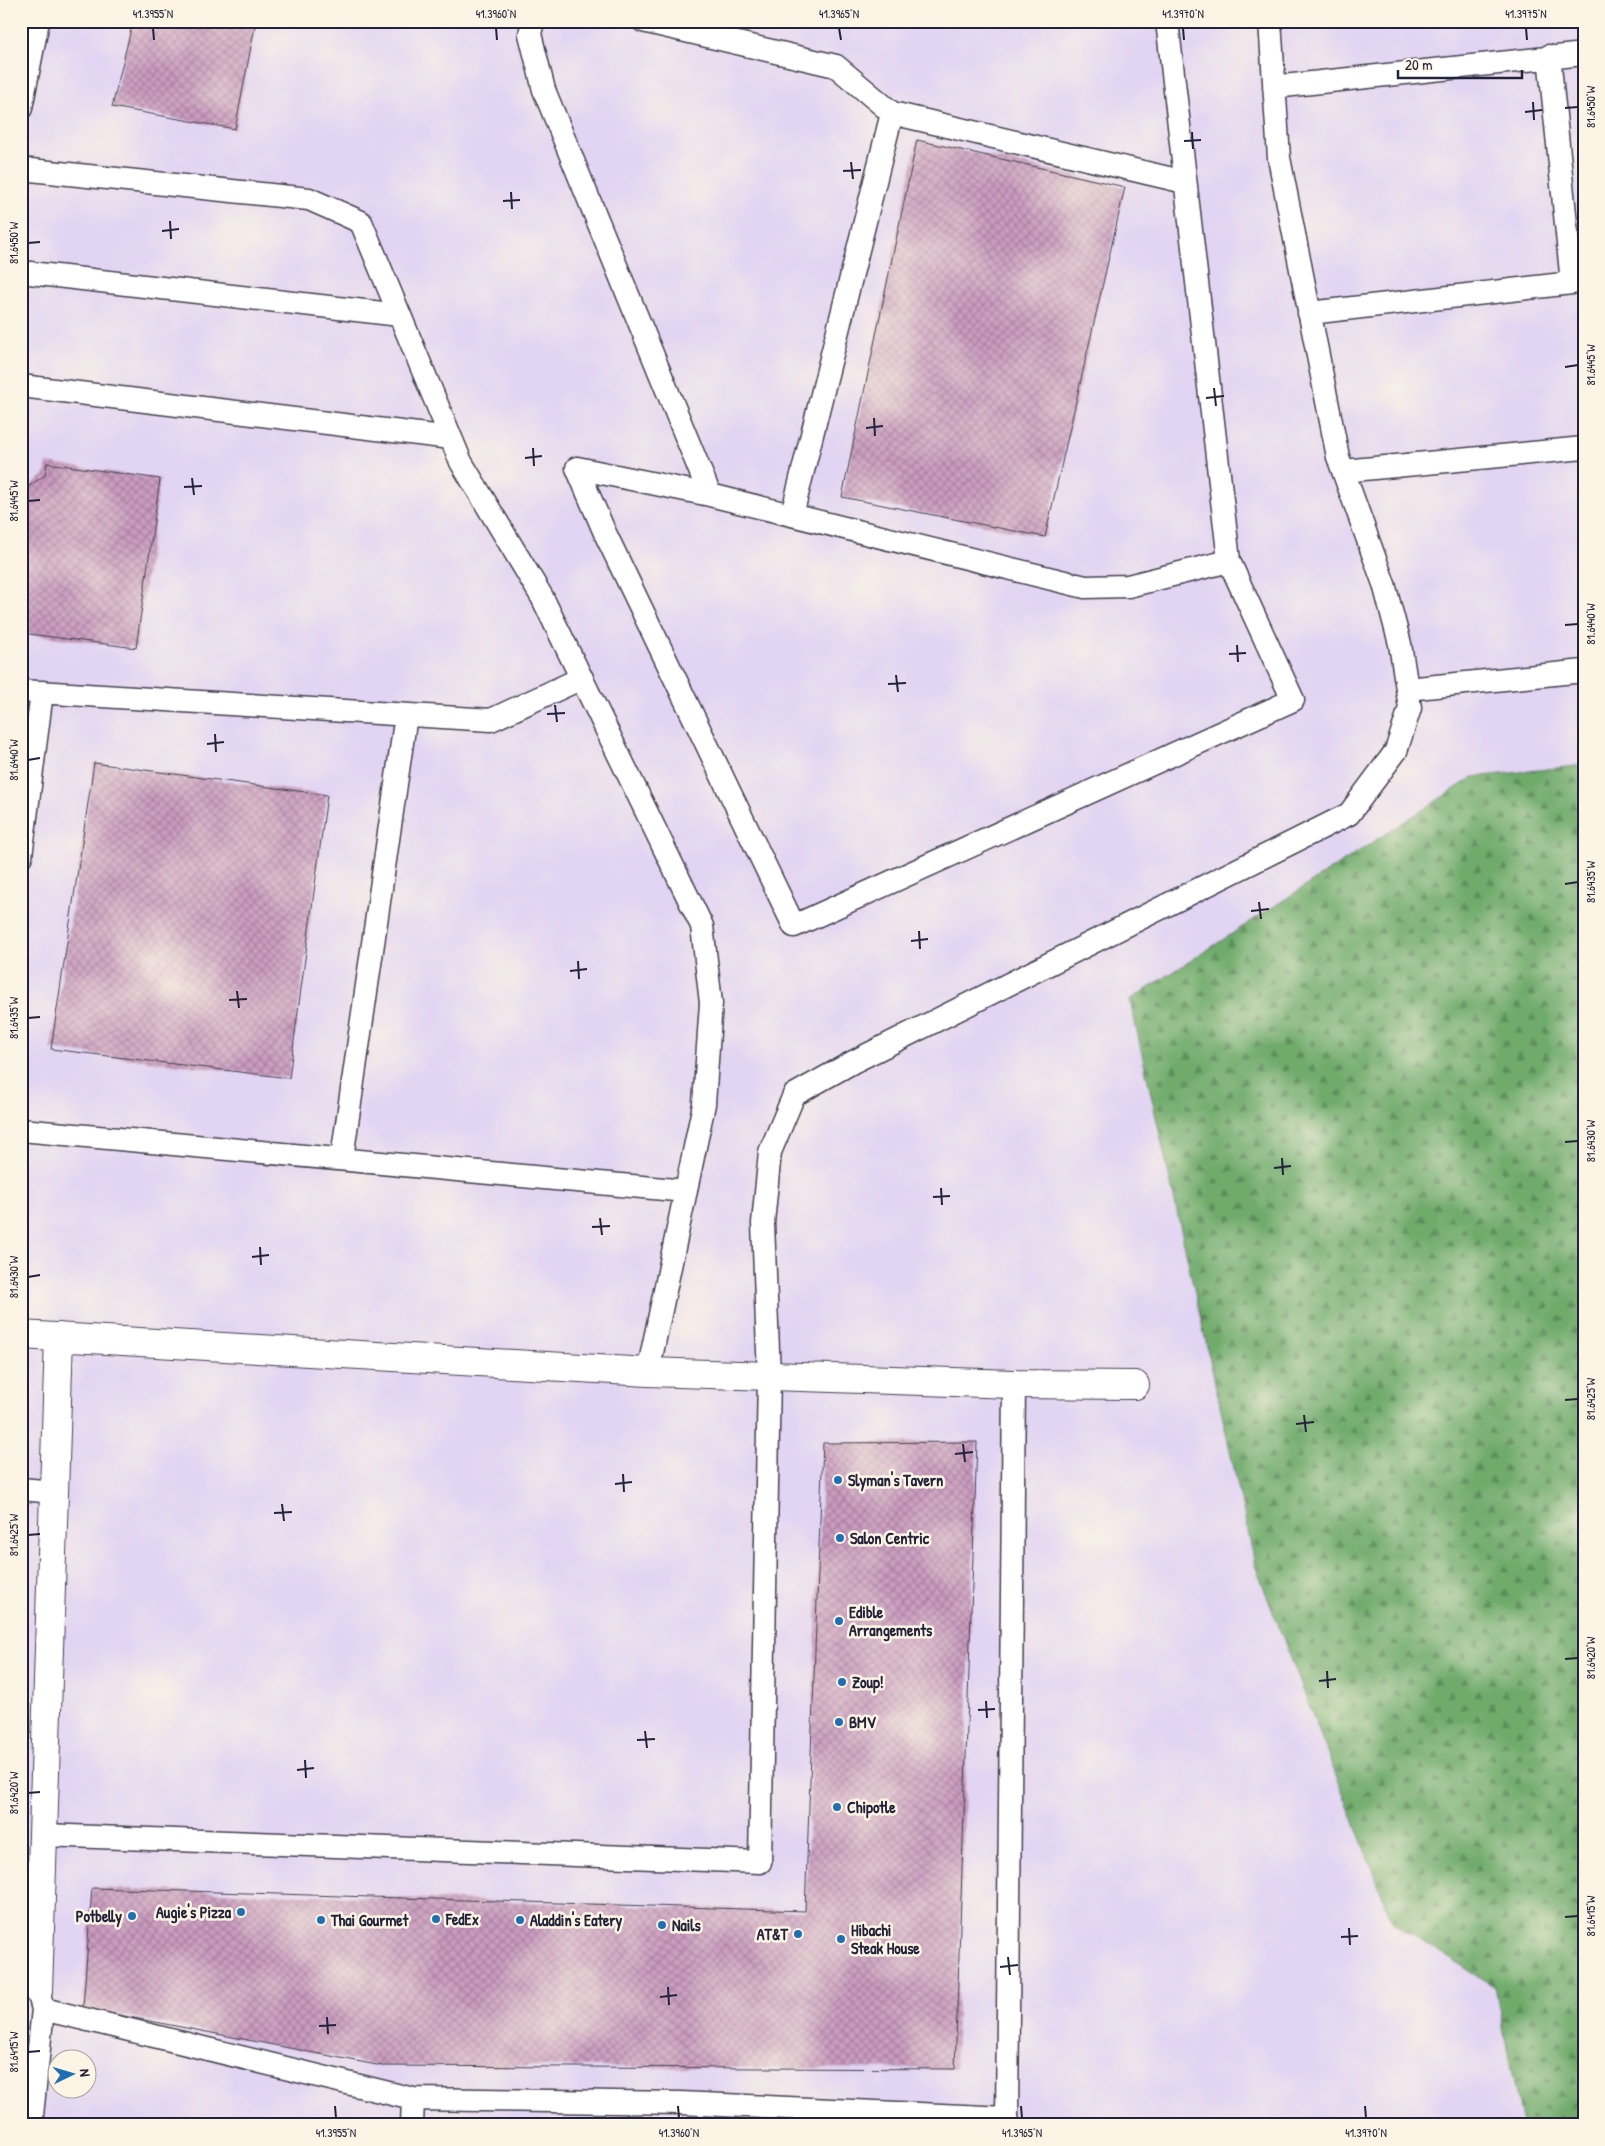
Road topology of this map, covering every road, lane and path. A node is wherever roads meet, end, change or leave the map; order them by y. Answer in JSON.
{"nodes":[{"id":1,"x":38,"y":21,"type":"edge"},
{"id":2,"x":533,"y":21,"type":"edge"},
{"id":3,"x":643,"y":21,"type":"edge"},
{"id":4,"x":1167,"y":21,"type":"edge"},
{"id":5,"x":1270,"y":21,"type":"edge"},
{"id":6,"x":1584,"y":54,"type":"edge"},
{"id":7,"x":1549,"y":56,"type":"junction"},
{"id":8,"x":1274,"y":87,"type":"junction"},
{"id":9,"x":21,"y":108,"type":"edge"},
{"id":10,"x":892,"y":113,"type":"junction"},
{"id":11,"x":21,"y":169,"type":"edge"},
{"id":12,"x":1185,"y":182,"type":"junction"},
{"id":13,"x":21,"y":272,"type":"edge"},
{"id":14,"x":1309,"y":313,"type":"junction"},
{"id":15,"x":400,"y":316,"type":"junction"},
{"id":16,"x":21,"y":386,"type":"edge"},
{"id":17,"x":451,"y":438,"type":"junction"},
{"id":18,"x":1584,"y":448,"type":"edge"},
{"id":19,"x":1343,"y":471,"type":"junction"},
{"id":20,"x":710,"y":495,"type":"junction"},
{"id":21,"x":792,"y":515,"type":"junction"},
{"id":22,"x":1229,"y":561,"type":"junction"},
{"id":23,"x":1584,"y":671,"type":"edge"},
{"id":24,"x":582,"y":678,"type":"junction"},
{"id":25,"x":1407,"y":689,"type":"junction"},
{"id":26,"x":32,"y":691,"type":"edge"},
{"id":27,"x":406,"y":715,"type":"junction"},
{"id":28,"x":21,"y":856,"type":"edge"},
{"id":29,"x":21,"y":1130,"type":"edge"},
{"id":30,"x":342,"y":1158,"type":"junction"},
{"id":31,"x":686,"y":1190,"type":"junction"},
{"id":32,"x":21,"y":1335,"type":"edge"},
{"id":33,"x":59,"y":1337,"type":"junction"},
{"id":34,"x":648,"y":1372,"type":"junction"},
{"id":35,"x":769,"y":1376,"type":"junction"},
{"id":36,"x":1014,"y":1384,"type":"junction"},
{"id":37,"x":1135,"y":1385,"type":"dead end"},
{"id":38,"x":21,"y":1489,"type":"edge"},
{"id":39,"x":54,"y":1492,"type":"junction"},
{"id":40,"x":43,"y":1835,"type":"junction"},
{"id":41,"x":34,"y":1995,"type":"edge"},
{"id":42,"x":413,"y":2099,"type":"junction"},
{"id":43,"x":1008,"y":2122,"type":"edge"},
{"id":44,"x":31,"y":2125,"type":"edge"},
{"id":45,"x":412,"y":2125,"type":"edge"}],
"edges":[{"from":1,"to":9,"type":"lane"},
{"from":2,"to":20,"type":"lane"},
{"from":3,"to":10,"type":"lane"},
{"from":4,"to":12,"type":"lane"},
{"from":5,"to":8,"type":"lane"},
{"from":6,"to":7,"type":"lane"},
{"from":7,"to":8,"type":"lane"},
{"from":7,"to":14,"type":"lane"},
{"from":8,"to":14,"type":"lane"},
{"from":10,"to":12,"type":"lane"},
{"from":10,"to":21,"type":"lane"},
{"from":11,"to":15,"type":"lane"},
{"from":12,"to":22,"type":"lane"},
{"from":13,"to":15,"type":"lane"},
{"from":14,"to":19,"type":"lane"},
{"from":15,"to":17,"type":"lane"},
{"from":16,"to":17,"type":"lane"},
{"from":17,"to":24,"type":"lane"},
{"from":18,"to":19,"type":"lane"},
{"from":19,"to":25,"type":"lane"},
{"from":20,"to":21,"type":"lane"},
{"from":20,"to":22,"type":"lane"},
{"from":21,"to":22,"type":"lane"},
{"from":23,"to":25,"type":"lane"},
{"from":24,"to":27,"type":"lane"},
{"from":24,"to":31,"type":"lane"},
{"from":25,"to":35,"type":"lane"},
{"from":26,"to":27,"type":"lane"},
{"from":26,"to":28,"type":"lane"},
{"from":27,"to":30,"type":"lane"},
{"from":29,"to":30,"type":"lane"},
{"from":30,"to":31,"type":"lane"},
{"from":31,"to":34,"type":"lane"},
{"from":32,"to":33,"type":"street"},
{"from":33,"to":34,"type":"street"},
{"from":33,"to":39,"type":"street"},
{"from":34,"to":35,"type":"street"},
{"from":35,"to":36,"type":"street"},
{"from":35,"to":40,"type":"lane"},
{"from":36,"to":37,"type":"street"},
{"from":36,"to":43,"type":"lane"},
{"from":38,"to":39,"type":"lane"},
{"from":39,"to":40,"type":"street"},
{"from":40,"to":41,"type":"street"},
{"from":41,"to":42,"type":"lane"},
{"from":41,"to":44,"type":"lane"},
{"from":42,"to":43,"type":"lane"},
{"from":42,"to":45,"type":"lane"}]}
